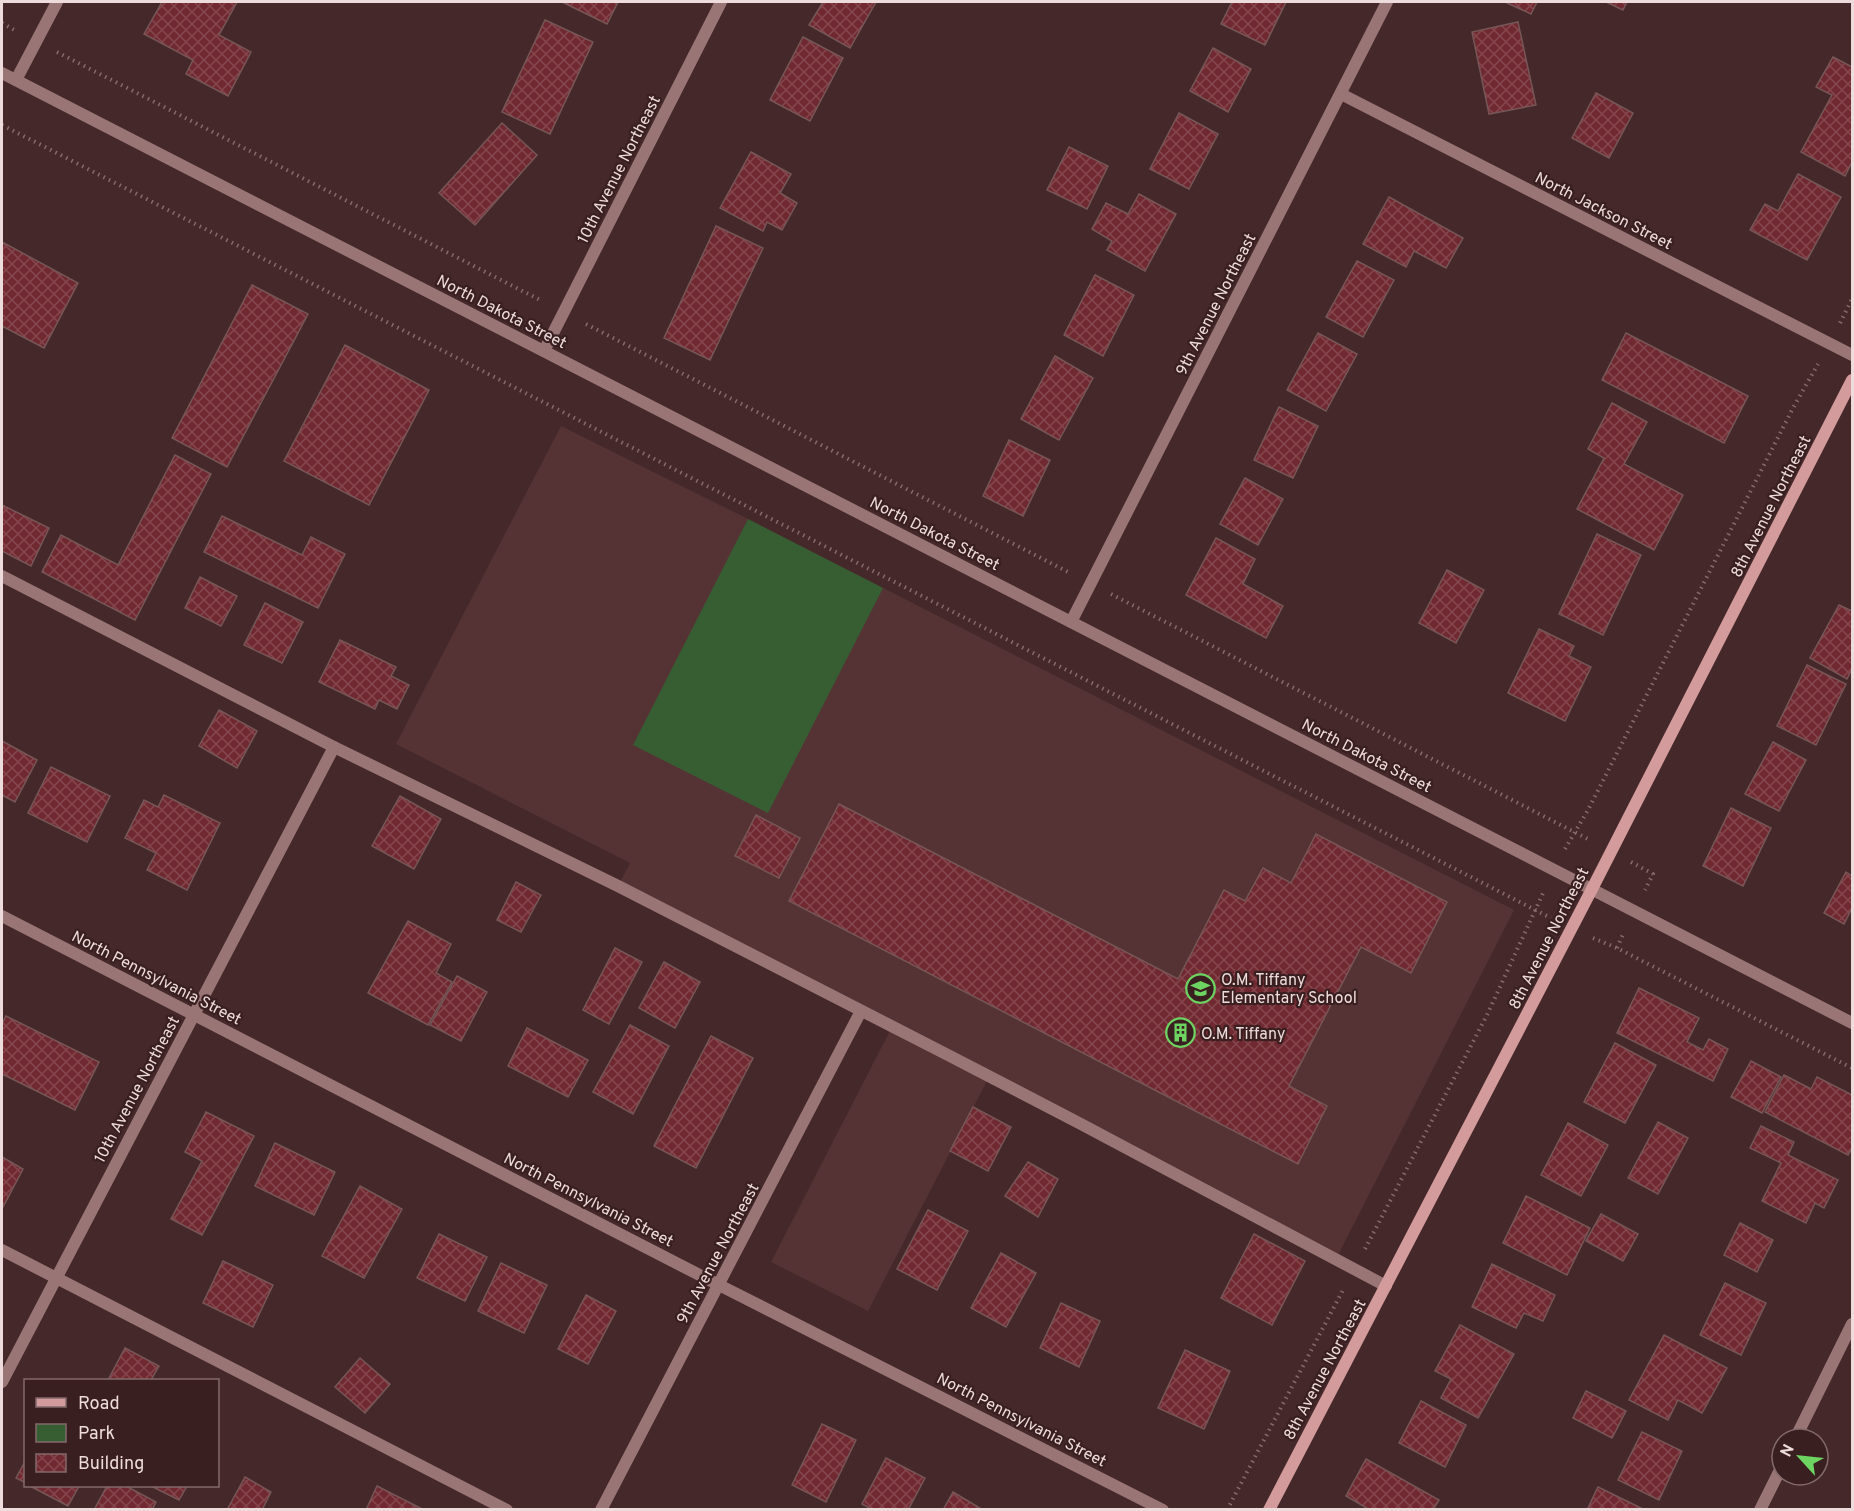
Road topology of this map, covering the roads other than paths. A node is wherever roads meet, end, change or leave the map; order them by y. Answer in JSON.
{"nodes":[{"id":1,"x":57,"y":2,"type":"edge"},
{"id":2,"x":721,"y":2,"type":"edge"},
{"id":3,"x":1388,"y":2,"type":"edge"},
{"id":4,"x":2,"y":73,"type":"edge"},
{"id":5,"x":16,"y":80,"type":"junction"},
{"id":6,"x":1341,"y":94,"type":"junction"},
{"id":7,"x":544,"y":351,"type":"junction"},
{"id":8,"x":1852,"y":355,"type":"edge"},
{"id":9,"x":1852,"y":380,"type":"edge"},
{"id":10,"x":2,"y":576,"type":"edge"},
{"id":11,"x":1071,"y":622,"type":"junction"},
{"id":12,"x":334,"y":747,"type":"junction"},
{"id":13,"x":1592,"y":889,"type":"junction"},
{"id":14,"x":2,"y":916,"type":"edge"},
{"id":15,"x":861,"y":1011,"type":"junction"},
{"id":16,"x":194,"y":1014,"type":"junction"},
{"id":17,"x":1852,"y":1023,"type":"edge"},
{"id":18,"x":2,"y":1250,"type":"edge"},
{"id":19,"x":56,"y":1278,"type":"junction"},
{"id":20,"x":719,"y":1285,"type":"junction"},
{"id":21,"x":1386,"y":1286,"type":"junction"},
{"id":22,"x":1852,"y":1324,"type":"edge"},
{"id":23,"x":2,"y":1382,"type":"edge"},
{"id":24,"x":1801,"y":1427,"type":"edge"},
{"id":25,"x":1771,"y":1487,"type":"edge"},
{"id":26,"x":507,"y":1509,"type":"edge"},
{"id":27,"x":602,"y":1509,"type":"edge"},
{"id":28,"x":1163,"y":1509,"type":"edge"},
{"id":29,"x":1269,"y":1509,"type":"edge"},
{"id":30,"x":1760,"y":1509,"type":"edge"}],
"edges":[{"from":1,"to":5,"type":"street"},
{"from":2,"to":7,"type":"street","name":"10th Avenue Northeast"},
{"from":3,"to":6,"type":"street","name":"9th Avenue Northeast"},
{"from":4,"to":5,"type":"street","name":"North Dakota Street"},
{"from":5,"to":7,"type":"street","name":"North Dakota Street"},
{"from":6,"to":8,"type":"street","name":"North Jackson Street"},
{"from":6,"to":11,"type":"street","name":"9th Avenue Northeast"},
{"from":7,"to":11,"type":"street","name":"North Dakota Street"},
{"from":9,"to":13,"type":"main road","name":"8th Avenue Northeast"},
{"from":10,"to":12,"type":"street"},
{"from":11,"to":13,"type":"street","name":"North Dakota Street"},
{"from":12,"to":15,"type":"street"},
{"from":12,"to":16,"type":"street","name":"10th Avenue Northeast"},
{"from":13,"to":17,"type":"street","name":"North Dakota Street"},
{"from":13,"to":21,"type":"main road","name":"8th Avenue Northeast"},
{"from":14,"to":16,"type":"street","name":"North Pennsylvania Street"},
{"from":15,"to":20,"type":"street","name":"9th Avenue Northeast"},
{"from":15,"to":21,"type":"street"},
{"from":16,"to":19,"type":"street","name":"10th Avenue Northeast"},
{"from":16,"to":20,"type":"street","name":"North Pennsylvania Street"},
{"from":18,"to":19,"type":"street"},
{"from":19,"to":23,"type":"street","name":"10th Avenue Northeast"},
{"from":19,"to":26,"type":"street"},
{"from":20,"to":27,"type":"street","name":"9th Avenue Northeast"},
{"from":20,"to":28,"type":"street","name":"North Pennsylvania Street"},
{"from":21,"to":29,"type":"main road","name":"8th Avenue Northeast"},
{"from":22,"to":24,"type":"street"},
{"from":25,"to":30,"type":"street"}]}
